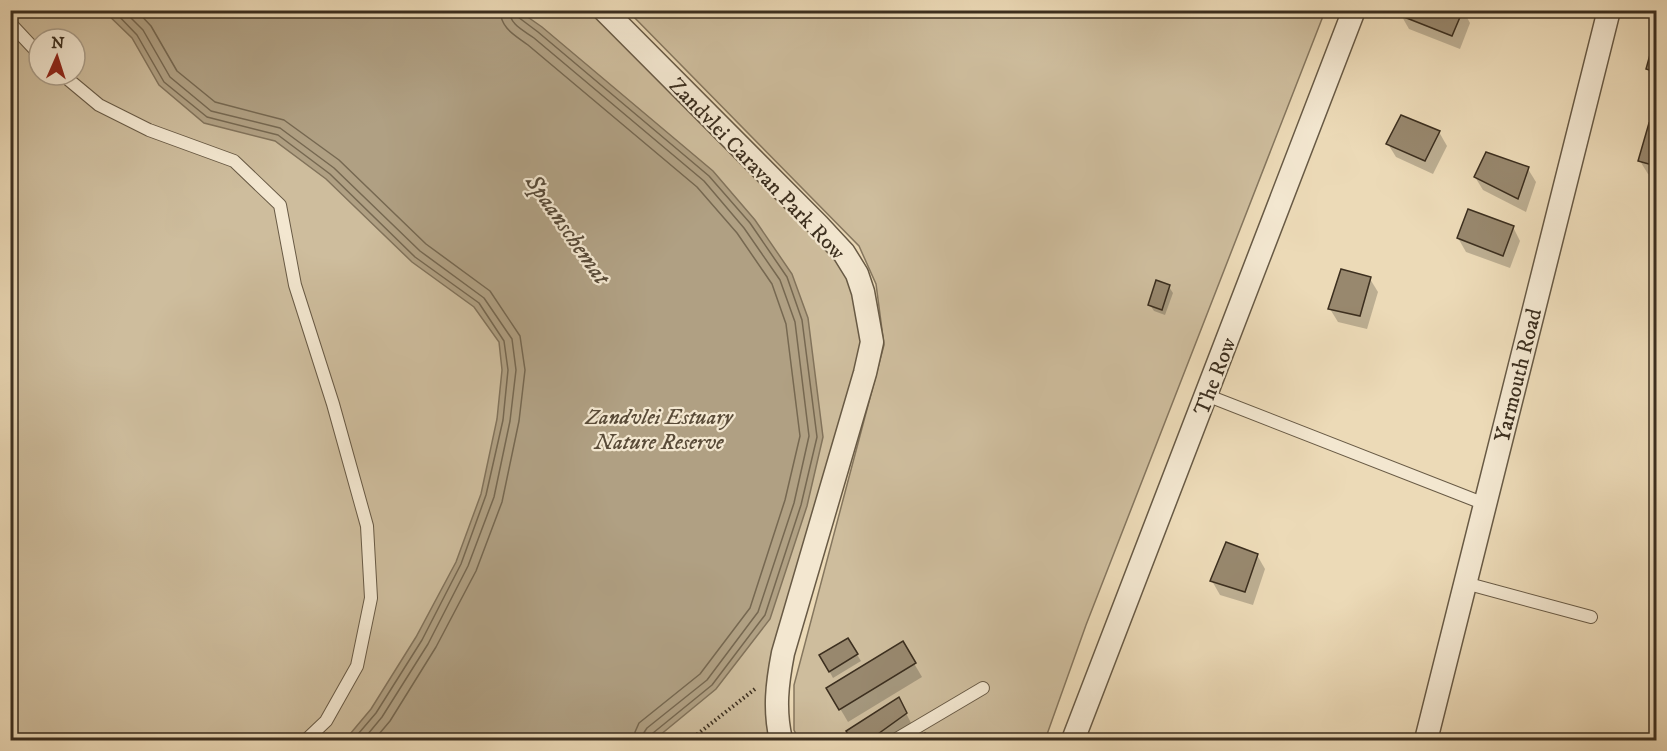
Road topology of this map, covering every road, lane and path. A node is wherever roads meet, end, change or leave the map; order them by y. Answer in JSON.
{"nodes":[{"id":1,"x":604,"y":10,"type":"edge"},
{"id":2,"x":1354,"y":10,"type":"edge"},
{"id":3,"x":1609,"y":10,"type":"edge"},
{"id":4,"x":10,"y":23,"type":"edge"},
{"id":5,"x":27,"y":41,"type":"edge"},
{"id":6,"x":77,"y":87,"type":"edge"},
{"id":7,"x":1206,"y":395,"type":"junction"},
{"id":8,"x":1485,"y":504,"type":"junction"},
{"id":9,"x":1465,"y":583,"type":"junction"},
{"id":10,"x":1591,"y":617,"type":"dead end"},
{"id":11,"x":783,"y":653,"type":"junction"},
{"id":12,"x":983,"y":688,"type":"dead end"},
{"id":13,"x":306,"y":741,"type":"edge"},
{"id":14,"x":690,"y":741,"type":"edge"},
{"id":15,"x":781,"y":741,"type":"edge"},
{"id":16,"x":895,"y":741,"type":"edge"},
{"id":17,"x":1073,"y":741,"type":"edge"},
{"id":18,"x":1426,"y":741,"type":"edge"}],
"edges":[{"from":1,"to":11,"type":"street","name":"Zandvlei Caravan Park Row"},
{"from":2,"to":7,"type":"street","name":"The Row"},
{"from":3,"to":8,"type":"street","name":"Yarmouth Road"},
{"from":4,"to":5,"type":"lane"},
{"from":6,"to":13,"type":"lane"},
{"from":7,"to":8,"type":"lane"},
{"from":7,"to":17,"type":"street","name":"The Row"},
{"from":8,"to":9,"type":"street","name":"Yarmouth Road"},
{"from":9,"to":10,"type":"lane"},
{"from":9,"to":18,"type":"street","name":"Yarmouth Road"},
{"from":11,"to":14,"type":"path"},
{"from":11,"to":15,"type":"street","name":"Zandvlei Caravan Park Row"},
{"from":12,"to":16,"type":"lane"}]}
